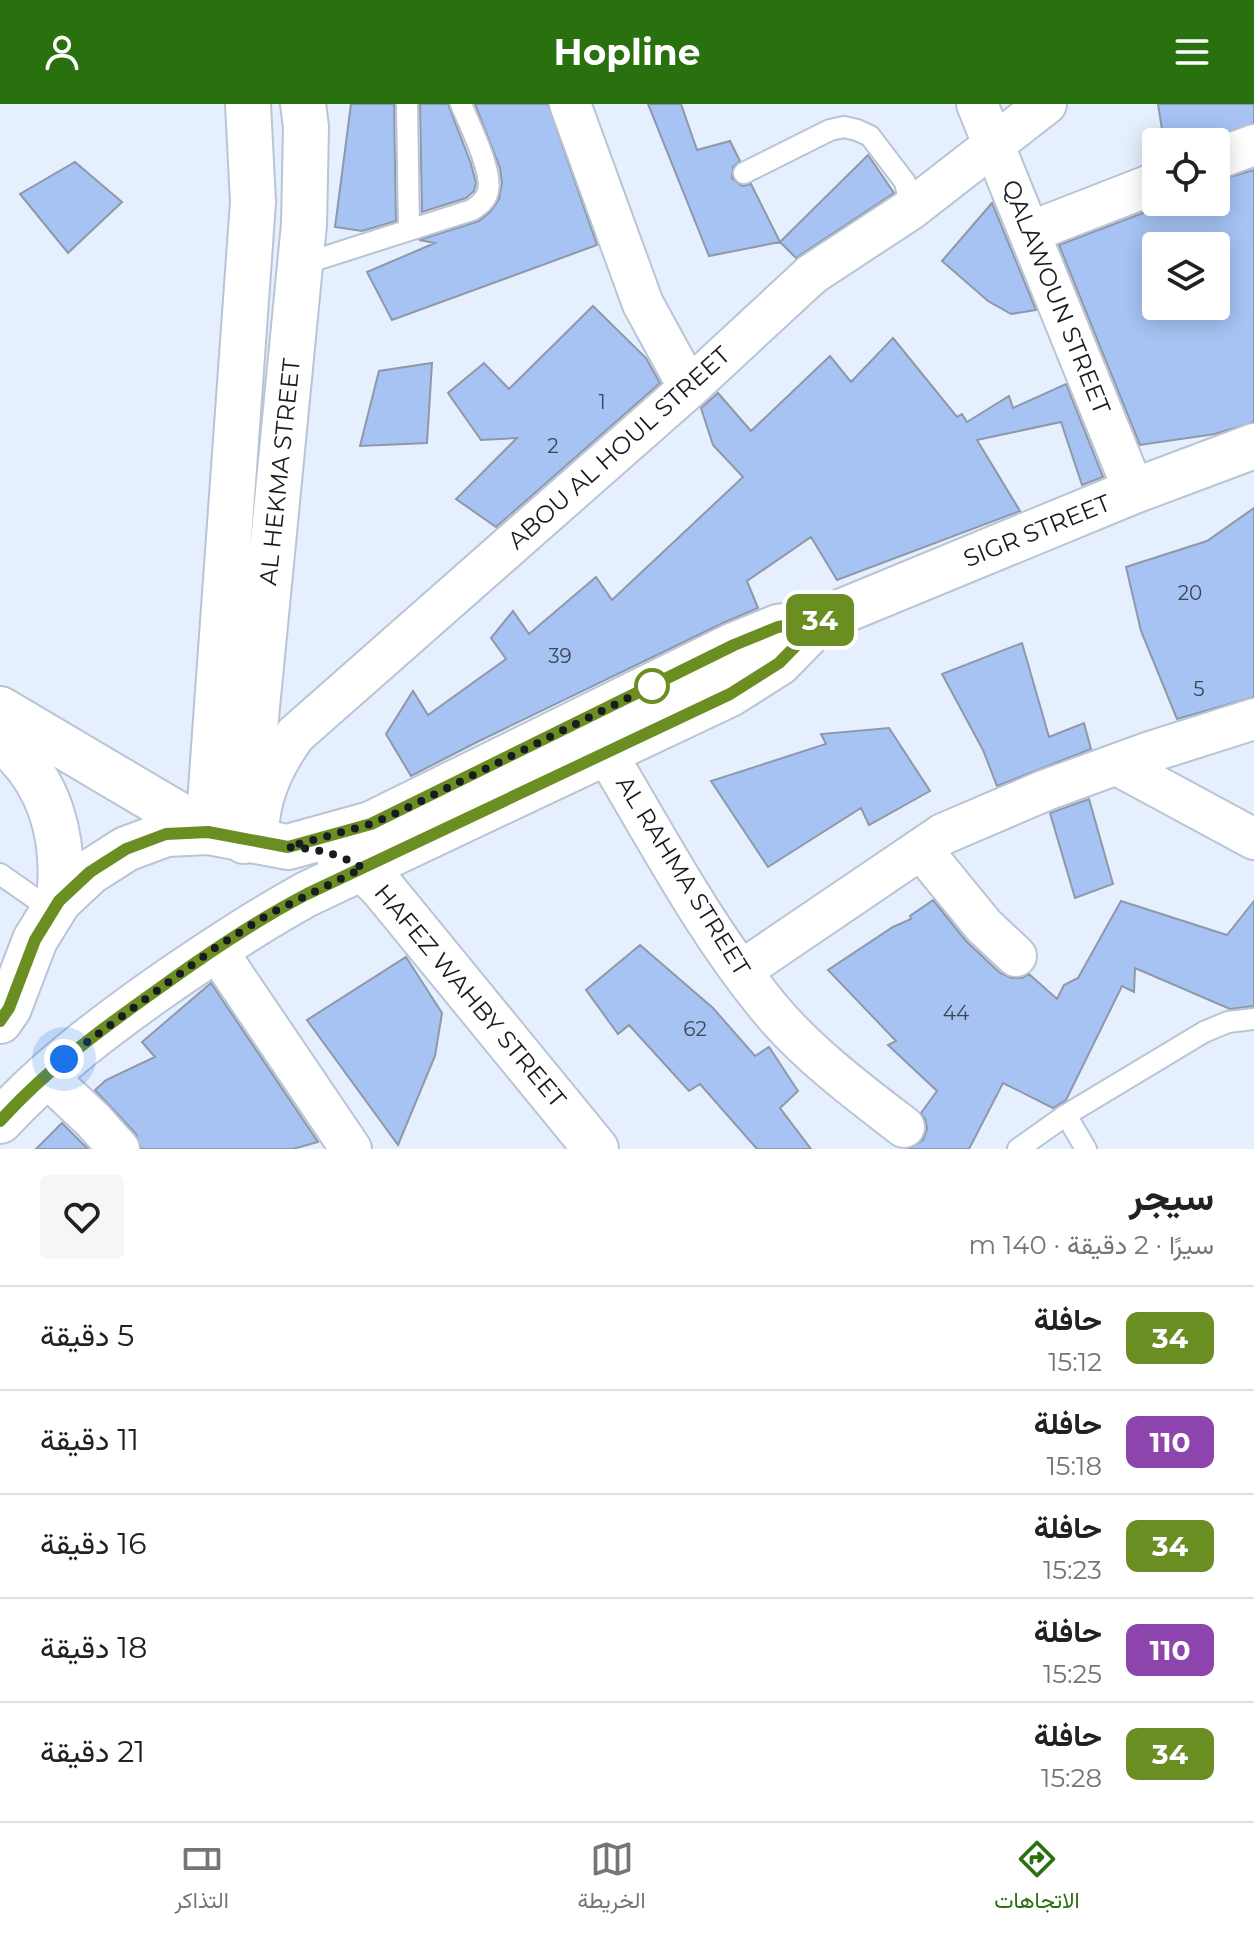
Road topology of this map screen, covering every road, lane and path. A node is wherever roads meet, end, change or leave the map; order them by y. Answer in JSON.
{"nodes":[{"id":1,"x":248,"y":104,"type":"edge"},
{"id":2,"x":303,"y":104,"type":"edge"},
{"id":3,"x":407,"y":104,"type":"edge"},
{"id":4,"x":461,"y":104,"type":"edge"},
{"id":5,"x":570,"y":104,"type":"edge"},
{"id":6,"x":977,"y":104,"type":"edge"},
{"id":7,"x":1046,"y":104,"type":"edge"},
{"id":8,"x":993,"y":143,"type":"junction"},
{"id":9,"x":1254,"y":145,"type":"edge"},
{"id":10,"x":1230,"y":154,"type":"edge"},
{"id":11,"x":744,"y":173,"type":"dead end"},
{"id":12,"x":1142,"y":188,"type":"edge"},
{"id":13,"x":911,"y":209,"type":"junction"},
{"id":14,"x":409,"y":230,"type":"junction"},
{"id":15,"x":1030,"y":232,"type":"junction"},
{"id":16,"x":300,"y":265,"type":"junction"},
{"id":17,"x":689,"y":388,"type":"junction"},
{"id":18,"x":1254,"y":446,"type":"edge"},
{"id":19,"x":1134,"y":491,"type":"junction"},
{"id":20,"x":821,"y":620,"type":"junction"},
{"id":21,"x":0,"y":709,"type":"edge"},
{"id":22,"x":1254,"y":719,"type":"edge"},
{"id":23,"x":0,"y":739,"type":"edge"},
{"id":24,"x":606,"y":753,"type":"junction"},
{"id":25,"x":1117,"y":765,"type":"junction"},
{"id":26,"x":1254,"y":839,"type":"edge"},
{"id":27,"x":249,"y":841,"type":"junction"},
{"id":28,"x":921,"y":849,"type":"junction"},
{"id":29,"x":363,"y":868,"type":"junction"},
{"id":30,"x":0,"y":874,"type":"edge"},
{"id":31,"x":56,"y":906,"type":"junction"},
{"id":32,"x":215,"y":948,"type":"junction"},
{"id":33,"x":1016,"y":956,"type":"dead end"},
{"id":34,"x":741,"y":971,"type":"junction"},
{"id":35,"x":4,"y":1015,"type":"edge"},
{"id":36,"x":1254,"y":1019,"type":"edge"},
{"id":37,"x":82,"y":1043,"type":"junction"},
{"id":38,"x":45,"y":1075,"type":"junction"},
{"id":39,"x":1066,"y":1115,"type":"junction"},
{"id":40,"x":0,"y":1121,"type":"edge"},
{"id":41,"x":904,"y":1127,"type":"dead end"},
{"id":42,"x":348,"y":1148,"type":"edge"},
{"id":43,"x":119,"y":1149,"type":"edge"},
{"id":44,"x":596,"y":1149,"type":"edge"},
{"id":45,"x":1018,"y":1149,"type":"edge"},
{"id":46,"x":1086,"y":1149,"type":"edge"}],
"edges":[{"from":1,"to":27,"type":"main road","name":"AL HEKMA STREET"},
{"from":2,"to":16,"type":"main road","name":"AL HEKMA STREET"},
{"from":3,"to":14,"type":"lane"},
{"from":4,"to":14,"type":"lane"},
{"from":5,"to":17,"type":"street"},
{"from":6,"to":8,"type":"street","name":"QALAWOUN STREET"},
{"from":7,"to":8,"type":"street","name":"ABOU AL HOUL STREET"},
{"from":8,"to":13,"type":"street","name":"ABOU AL HOUL STREET"},
{"from":8,"to":15,"type":"street","name":"QALAWOUN STREET"},
{"from":9,"to":10,"type":"street"},
{"from":11,"to":13,"type":"lane"},
{"from":12,"to":15,"type":"street"},
{"from":13,"to":17,"type":"street","name":"ABOU AL HOUL STREET"},
{"from":14,"to":16,"type":"lane"},
{"from":15,"to":19,"type":"street","name":"QALAWOUN STREET"},
{"from":16,"to":27,"type":"main road","name":"AL HEKMA STREET"},
{"from":17,"to":27,"type":"street","name":"ABOU AL HOUL STREET"},
{"from":18,"to":19,"type":"main road","name":"SIGR STREET"},
{"from":19,"to":20,"type":"main road","name":"SIGR STREET"},
{"from":20,"to":24,"type":"main road","name":"SIGR STREET"},
{"from":20,"to":27,"type":"main road","name":"SIGR STREET"},
{"from":21,"to":27,"type":"main road","name":"HAFEZ WAHBY STREET"},
{"from":22,"to":25,"type":"street"},
{"from":23,"to":31,"type":"main road"},
{"from":24,"to":29,"type":"main road","name":"SIGR STREET"},
{"from":24,"to":34,"type":"street","name":"AL RAHMA STREET"},
{"from":25,"to":26,"type":"street"},
{"from":25,"to":28,"type":"street"},
{"from":27,"to":29,"type":"main road","name":"HAFEZ WAHBY STREET"},
{"from":27,"to":31,"type":"main road","name":"SIGR STREET"},
{"from":28,"to":33,"type":"street"},
{"from":28,"to":34,"type":"street"},
{"from":29,"to":32,"type":"main road","name":"SIGR STREET"},
{"from":29,"to":44,"type":"main road","name":"HAFEZ WAHBY STREET"},
{"from":30,"to":31,"type":"lane"},
{"from":31,"to":35,"type":"main road","name":"SIGR STREET"},
{"from":32,"to":37,"type":"main road","name":"SIGR STREET"},
{"from":32,"to":42,"type":"street"},
{"from":34,"to":41,"type":"street","name":"AL RAHMA STREET"},
{"from":35,"to":37,"type":"main road"},
{"from":36,"to":39,"type":"lane"},
{"from":37,"to":38,"type":"main road","name":"SIGR STREET"},
{"from":38,"to":40,"type":"main road","name":"SIGR STREET"},
{"from":38,"to":43,"type":"street"},
{"from":39,"to":45,"type":"lane"},
{"from":39,"to":46,"type":"lane"}]}
